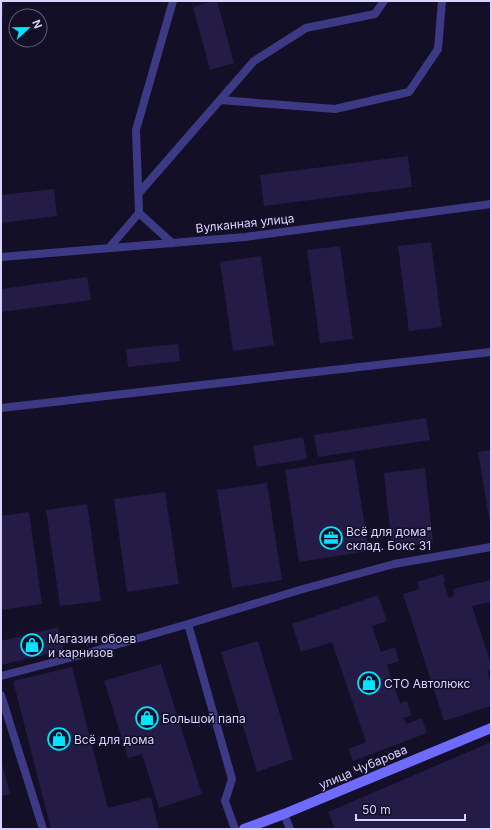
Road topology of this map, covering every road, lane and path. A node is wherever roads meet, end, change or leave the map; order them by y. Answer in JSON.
{"nodes":[{"id":1,"x":173,"y":1,"type":"edge"},
{"id":2,"x":384,"y":1,"type":"edge"},
{"id":3,"x":442,"y":1,"type":"edge"},
{"id":4,"x":220,"y":100,"type":"junction"},
{"id":5,"x":139,"y":193,"type":"junction"},
{"id":6,"x":491,"y":204,"type":"edge"},
{"id":7,"x":139,"y":213,"type":"junction"},
{"id":8,"x":172,"y":243,"type":"junction"},
{"id":9,"x":109,"y":248,"type":"junction"},
{"id":10,"x":1,"y":257,"type":"edge"},
{"id":11,"x":491,"y":352,"type":"edge"},
{"id":12,"x":1,"y":408,"type":"edge"},
{"id":13,"x":491,"y":547,"type":"edge"},
{"id":14,"x":188,"y":624,"type":"junction"},
{"id":15,"x":1,"y":676,"type":"edge"},
{"id":16,"x":1,"y":696,"type":"edge"},
{"id":17,"x":491,"y":728,"type":"edge"},
{"id":18,"x":284,"y":814,"type":"junction"},
{"id":19,"x":43,"y":829,"type":"edge"},
{"id":20,"x":235,"y":829,"type":"edge"},
{"id":21,"x":244,"y":829,"type":"edge"},
{"id":22,"x":290,"y":829,"type":"edge"}],
"edges":[{"from":1,"to":5,"type":"lane"},
{"from":2,"to":4,"type":"lane"},
{"from":3,"to":4,"type":"lane"},
{"from":4,"to":5,"type":"lane"},
{"from":5,"to":7,"type":"lane"},
{"from":6,"to":8,"type":"lane","name":"Вулканная улица"},
{"from":7,"to":8,"type":"lane"},
{"from":7,"to":9,"type":"lane"},
{"from":8,"to":9,"type":"lane","name":"Вулканная улица"},
{"from":9,"to":10,"type":"lane","name":"Вулканная улица"},
{"from":11,"to":12,"type":"lane"},
{"from":13,"to":14,"type":"lane"},
{"from":14,"to":15,"type":"lane"},
{"from":14,"to":20,"type":"lane"},
{"from":16,"to":19,"type":"lane"},
{"from":17,"to":18,"type":"street","name":"улица Чубарова"},
{"from":18,"to":21,"type":"street","name":"улица Чубарова"},
{"from":18,"to":22,"type":"lane"}]}
